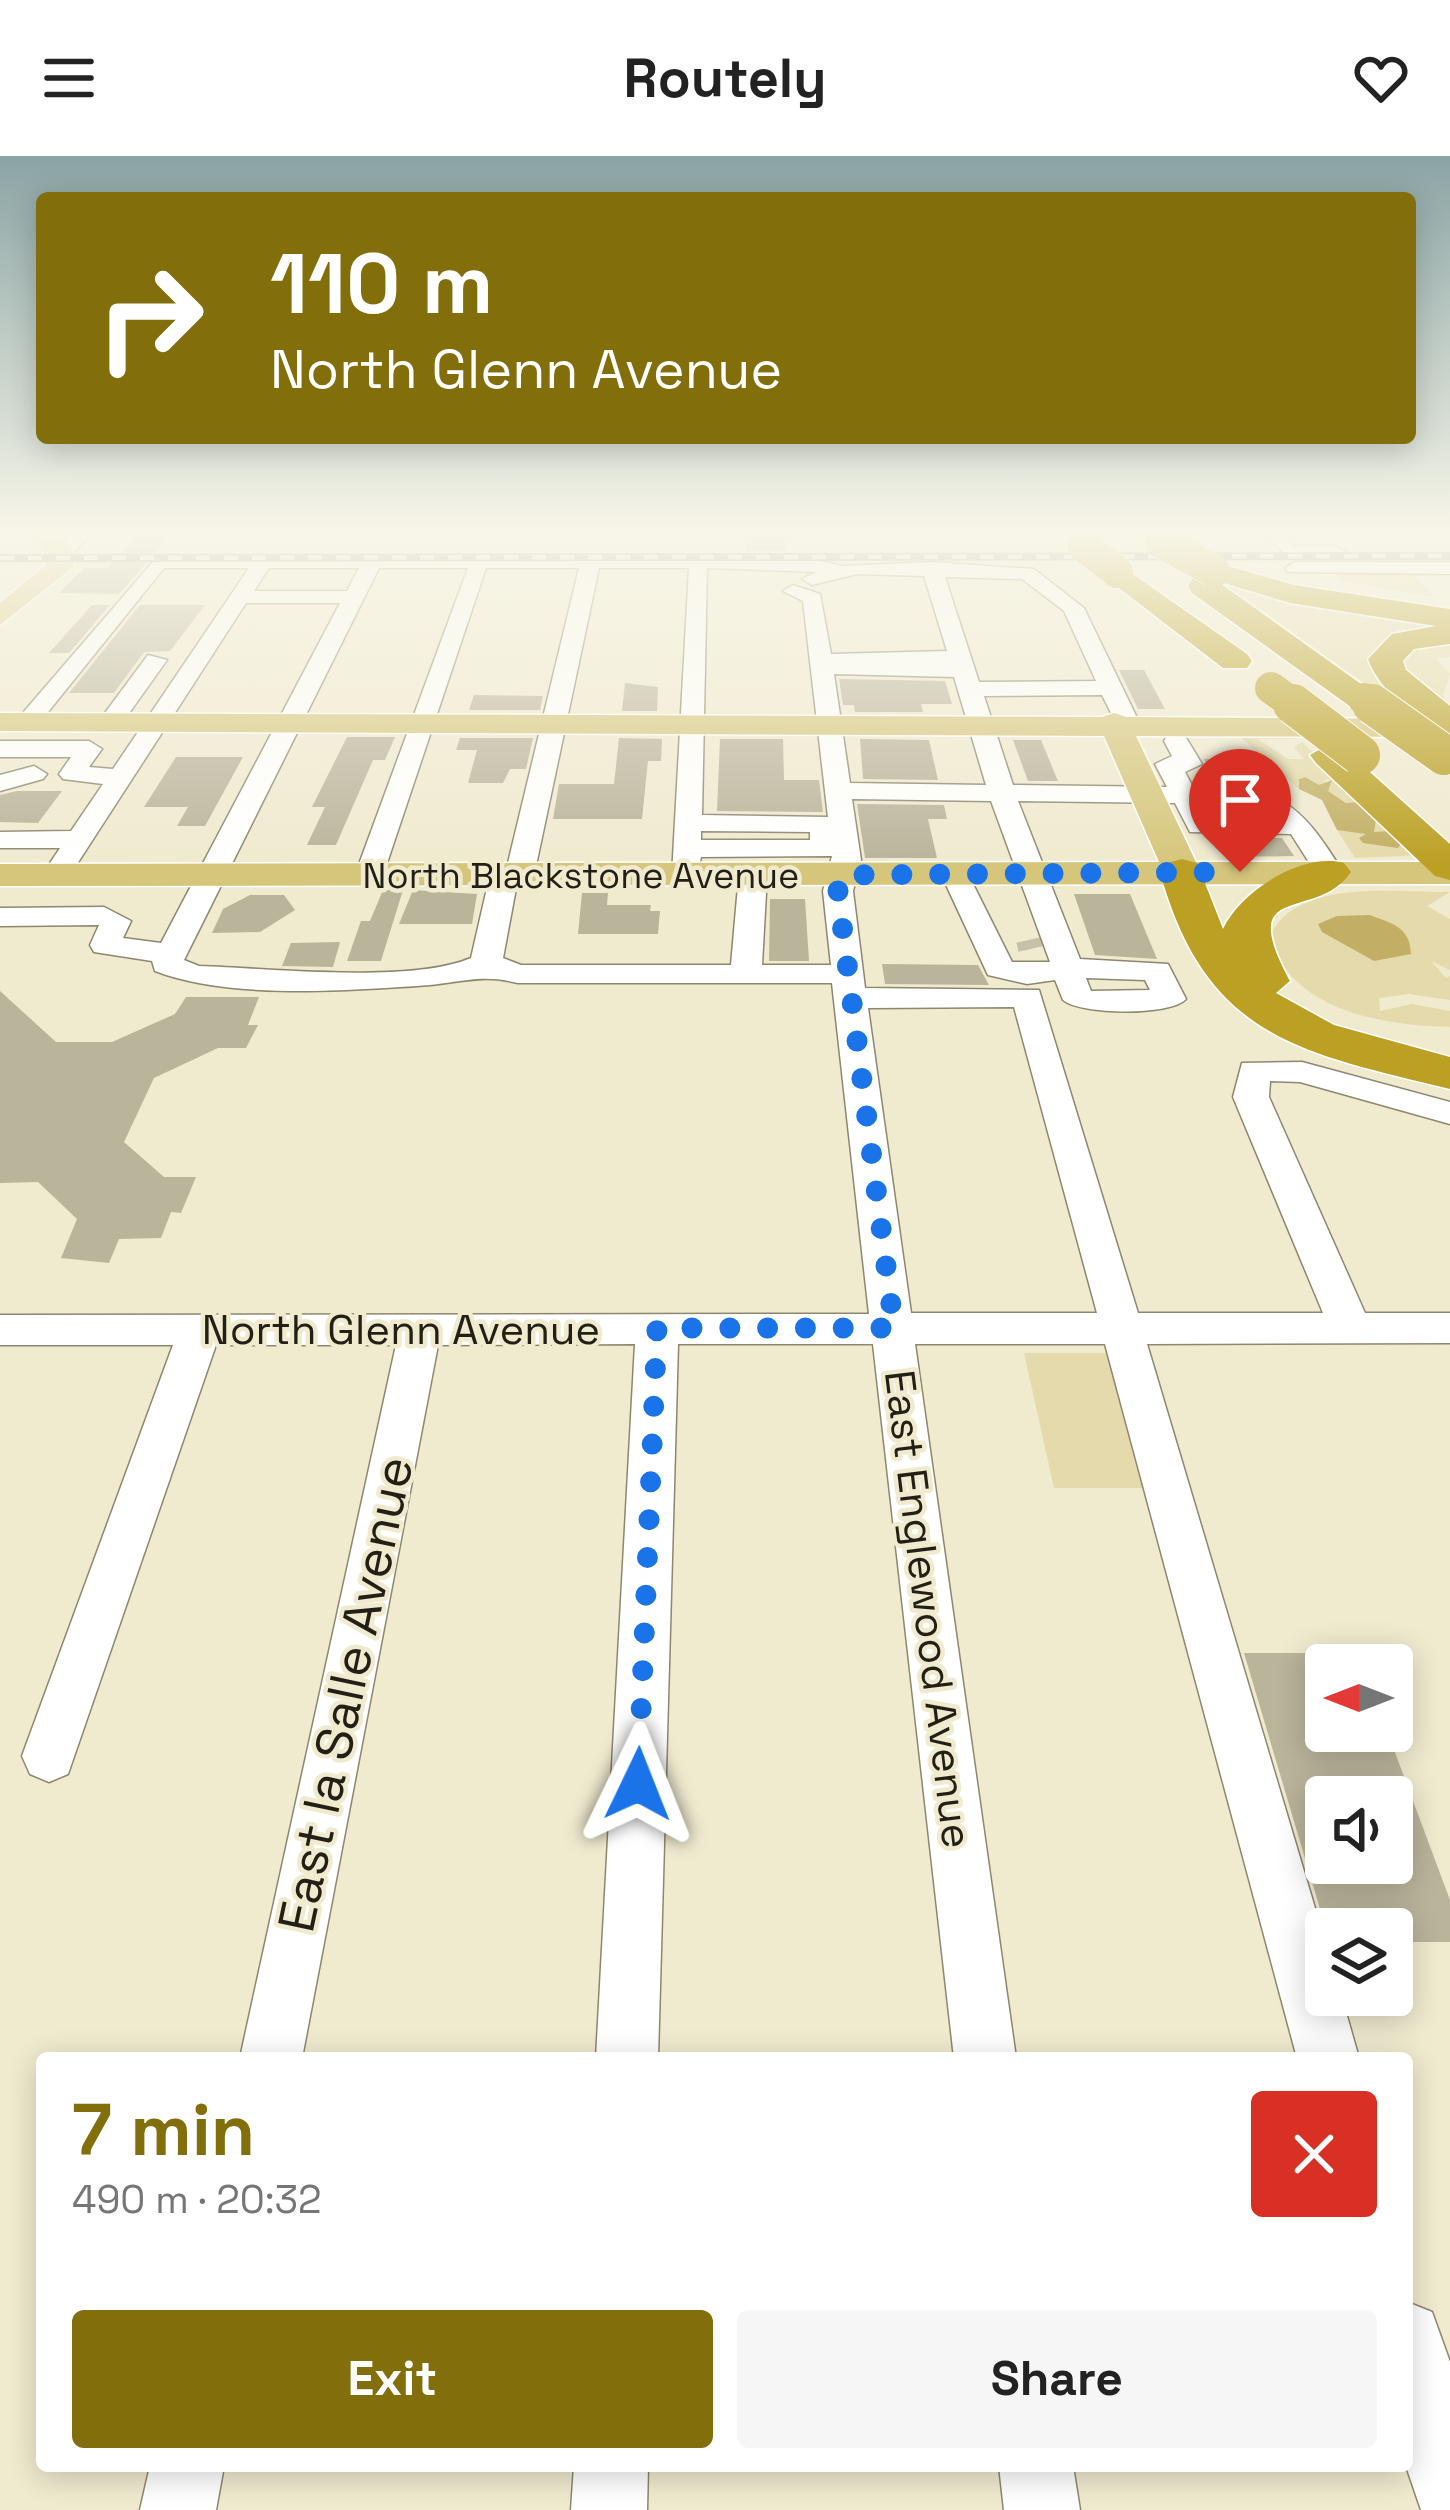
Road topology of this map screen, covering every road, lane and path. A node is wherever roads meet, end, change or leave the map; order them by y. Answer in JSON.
{"nodes":[{"id":1,"x":89,"y":645,"type":"edge"},
{"id":2,"x":209,"y":645,"type":"edge"},
{"id":3,"x":334,"y":645,"type":"edge"},
{"id":4,"x":449,"y":645,"type":"edge"},
{"id":5,"x":572,"y":645,"type":"edge"},
{"id":6,"x":695,"y":645,"type":"edge"},
{"id":7,"x":819,"y":645,"type":"edge"},
{"id":8,"x":956,"y":645,"type":"edge"},
{"id":9,"x":1089,"y":645,"type":"edge"},
{"id":10,"x":1200,"y":645,"type":"edge"},
{"id":11,"x":1294,"y":645,"type":"edge"},
{"id":12,"x":1398,"y":645,"type":"edge"},
{"id":13,"x":964,"y":672,"type":"junction"},
{"id":14,"x":190,"y":673,"type":"junction"},
{"id":15,"x":62,"y":698,"type":"dead end"},
{"id":16,"x":119,"y":710,"type":"junction"},
{"id":17,"x":1117,"y":711,"type":"junction"},
{"id":18,"x":158,"y":721,"type":"junction"},
{"id":19,"x":290,"y":721,"type":"junction"},
{"id":20,"x":423,"y":721,"type":"junction"},
{"id":21,"x":556,"y":721,"type":"junction"},
{"id":22,"x":692,"y":721,"type":"junction"},
{"id":23,"x":829,"y":722,"type":"junction"},
{"id":24,"x":980,"y":722,"type":"junction"},
{"id":25,"x":16,"y":733,"type":"edge"},
{"id":26,"x":1176,"y":741,"type":"dead end"},
{"id":27,"x":1448,"y":742,"type":"edge"},
{"id":28,"x":72,"y":774,"type":"junction"},
{"id":29,"x":121,"y":777,"type":"junction"},
{"id":30,"x":0,"y":779,"type":"edge"},
{"id":31,"x":839,"y":791,"type":"junction"},
{"id":32,"x":1002,"y":792,"type":"junction"},
{"id":33,"x":1154,"y":810,"type":"junction"},
{"id":34,"x":1226,"y":817,"type":"junction"},
{"id":35,"x":832,"y":824,"type":"junction"},
{"id":36,"x":80,"y":839,"type":"junction"},
{"id":37,"x":0,"y":840,"type":"edge"},
{"id":38,"x":687,"y":849,"type":"junction"},
{"id":39,"x":1445,"y":853,"type":"edge"},
{"id":40,"x":1329,"y":872,"type":"junction"},
{"id":41,"x":955,"y":874,"type":"junction"},
{"id":42,"x":1030,"y":874,"type":"junction"},
{"id":43,"x":0,"y":875,"type":"edge"},
{"id":44,"x":56,"y":875,"type":"junction"},
{"id":45,"x":211,"y":875,"type":"junction"},
{"id":46,"x":369,"y":875,"type":"junction"},
{"id":47,"x":512,"y":875,"type":"junction"},
{"id":48,"x":753,"y":875,"type":"junction"},
{"id":49,"x":843,"y":875,"type":"junction"},
{"id":50,"x":0,"y":917,"type":"edge"},
{"id":51,"x":977,"y":924,"type":"junction"},
{"id":52,"x":1043,"y":946,"type":"junction"},
{"id":53,"x":168,"y":959,"type":"junction"},
{"id":54,"x":486,"y":963,"type":"junction"},
{"id":55,"x":746,"y":973,"type":"junction"},
{"id":56,"x":1266,"y":981,"type":"junction"},
{"id":57,"x":849,"y":986,"type":"junction"},
{"id":58,"x":1450,"y":1038,"type":"edge"},
{"id":59,"x":1450,"y":1073,"type":"edge"},
{"id":60,"x":1450,"y":1113,"type":"edge"},
{"id":61,"x":657,"y":1328,"type":"junction"},
{"id":62,"x":894,"y":1328,"type":"junction"},
{"id":63,"x":1122,"y":1328,"type":"junction"},
{"id":64,"x":1351,"y":1328,"type":"junction"},
{"id":65,"x":1450,"y":1328,"type":"edge"},
{"id":66,"x":200,"y":1329,"type":"junction"},
{"id":67,"x":0,"y":1330,"type":"edge"},
{"id":68,"x":420,"y":1330,"type":"junction"},
{"id":69,"x":49,"y":1756,"type":"dead end"},
{"id":70,"x":272,"y":2052,"type":"edge"},
{"id":71,"x":628,"y":2052,"type":"edge"},
{"id":72,"x":984,"y":2052,"type":"edge"},
{"id":73,"x":1326,"y":2052,"type":"edge"},
{"id":74,"x":1413,"y":2358,"type":"edge"},
{"id":75,"x":186,"y":2472,"type":"edge"},
{"id":76,"x":611,"y":2472,"type":"edge"},
{"id":77,"x":1037,"y":2472,"type":"edge"},
{"id":78,"x":1450,"y":2489,"type":"edge"},
{"id":79,"x":178,"y":2510,"type":"edge"},
{"id":80,"x":609,"y":2510,"type":"edge"},
{"id":81,"x":1042,"y":2510,"type":"edge"}],
"edges":[{"from":1,"to":25,"type":"street"},
{"from":2,"to":14,"type":"street"},
{"from":3,"to":19,"type":"street"},
{"from":4,"to":20,"type":"street"},
{"from":5,"to":21,"type":"street"},
{"from":6,"to":22,"type":"street"},
{"from":7,"to":23,"type":"street","name":"East Englewood Avenue"},
{"from":8,"to":13,"type":"street"},
{"from":9,"to":17,"type":"street"},
{"from":10,"to":39,"type":"highway","bridge":true},
{"from":11,"to":27,"type":"highway","bridge":true},
{"from":12,"to":27,"type":"highway"},
{"from":13,"to":17,"type":"street"},
{"from":13,"to":24,"type":"street"},
{"from":14,"to":16,"type":"street"},
{"from":14,"to":18,"type":"street"},
{"from":15,"to":16,"type":"street"},
{"from":16,"to":18,"type":"main road"},
{"from":16,"to":25,"type":"main road"},
{"from":17,"to":24,"type":"main road"},
{"from":17,"to":27,"type":"main road"},
{"from":17,"to":33,"type":"main road"},
{"from":18,"to":19,"type":"main road"},
{"from":18,"to":29,"type":"street"},
{"from":19,"to":20,"type":"main road"},
{"from":19,"to":45,"type":"street"},
{"from":20,"to":21,"type":"main road"},
{"from":20,"to":46,"type":"street"},
{"from":21,"to":22,"type":"main road"},
{"from":21,"to":47,"type":"street"},
{"from":22,"to":23,"type":"main road"},
{"from":22,"to":38,"type":"street"},
{"from":23,"to":24,"type":"main road"},
{"from":23,"to":31,"type":"street","name":"East Englewood Avenue"},
{"from":24,"to":32,"type":"street"},
{"from":25,"to":28,"type":"street"},
{"from":26,"to":34,"type":"street"},
{"from":28,"to":29,"type":"street"},
{"from":28,"to":30,"type":"street"},
{"from":29,"to":36,"type":"street"},
{"from":31,"to":32,"type":"street"},
{"from":31,"to":35,"type":"street","name":"East Englewood Avenue"},
{"from":32,"to":33,"type":"street"},
{"from":32,"to":42,"type":"street"},
{"from":33,"to":34,"type":"main road"},
{"from":33,"to":34,"type":"street"},
{"from":34,"to":40,"type":"main road","name":"North Blackstone Avenue"},
{"from":34,"to":40,"type":"street"},
{"from":34,"to":42,"type":"main road","name":"North Blackstone Avenue"},
{"from":34,"to":56,"type":"highway"},
{"from":34,"to":59,"type":"highway"},
{"from":35,"to":38,"type":"street"},
{"from":35,"to":49,"type":"street","name":"East Englewood Avenue"},
{"from":36,"to":37,"type":"street"},
{"from":36,"to":44,"type":"street"},
{"from":38,"to":47,"type":"main road","name":"North Blackstone Avenue"},
{"from":38,"to":48,"type":"main road","name":"North Blackstone Avenue"},
{"from":39,"to":40,"type":"main road","name":"North Blackstone Avenue"},
{"from":40,"to":56,"type":"highway"},
{"from":41,"to":42,"type":"main road","name":"North Blackstone Avenue"},
{"from":41,"to":49,"type":"main road","name":"North Blackstone Avenue"},
{"from":41,"to":51,"type":"street"},
{"from":42,"to":52,"type":"street"},
{"from":43,"to":44,"type":"main road","name":"North Blackstone Avenue"},
{"from":44,"to":45,"type":"main road","name":"North Blackstone Avenue"},
{"from":45,"to":46,"type":"main road","name":"North Blackstone Avenue"},
{"from":45,"to":53,"type":"street"},
{"from":46,"to":47,"type":"main road","name":"North Blackstone Avenue"},
{"from":47,"to":54,"type":"street"},
{"from":48,"to":49,"type":"main road","name":"North Blackstone Avenue"},
{"from":48,"to":55,"type":"street"},
{"from":49,"to":57,"type":"street","name":"East Englewood Avenue"},
{"from":50,"to":53,"type":"street"},
{"from":51,"to":52,"type":"street"},
{"from":51,"to":52,"type":"street"},
{"from":53,"to":54,"type":"street"},
{"from":54,"to":55,"type":"street"},
{"from":55,"to":57,"type":"street"},
{"from":56,"to":58,"type":"highway"},
{"from":57,"to":62,"type":"street","name":"East Englewood Avenue"},
{"from":57,"to":63,"type":"street"},
{"from":60,"to":64,"type":"street"},
{"from":61,"to":62,"type":"street","name":"North Glenn Avenue"},
{"from":61,"to":68,"type":"street","name":"North Glenn Avenue"},
{"from":61,"to":71,"type":"street"},
{"from":62,"to":63,"type":"street","name":"North Glenn Avenue"},
{"from":62,"to":72,"type":"street","name":"East Englewood Avenue"},
{"from":63,"to":64,"type":"street","name":"North Glenn Avenue"},
{"from":63,"to":73,"type":"street"},
{"from":64,"to":65,"type":"street","name":"North Glenn Avenue"},
{"from":66,"to":67,"type":"street","name":"North Glenn Avenue"},
{"from":66,"to":68,"type":"street","name":"North Glenn Avenue"},
{"from":66,"to":69,"type":"street"},
{"from":68,"to":70,"type":"street","name":"East la Salle Avenue"},
{"from":74,"to":78,"type":"street"},
{"from":75,"to":79,"type":"street"},
{"from":76,"to":80,"type":"street"},
{"from":77,"to":81,"type":"street"}]}
